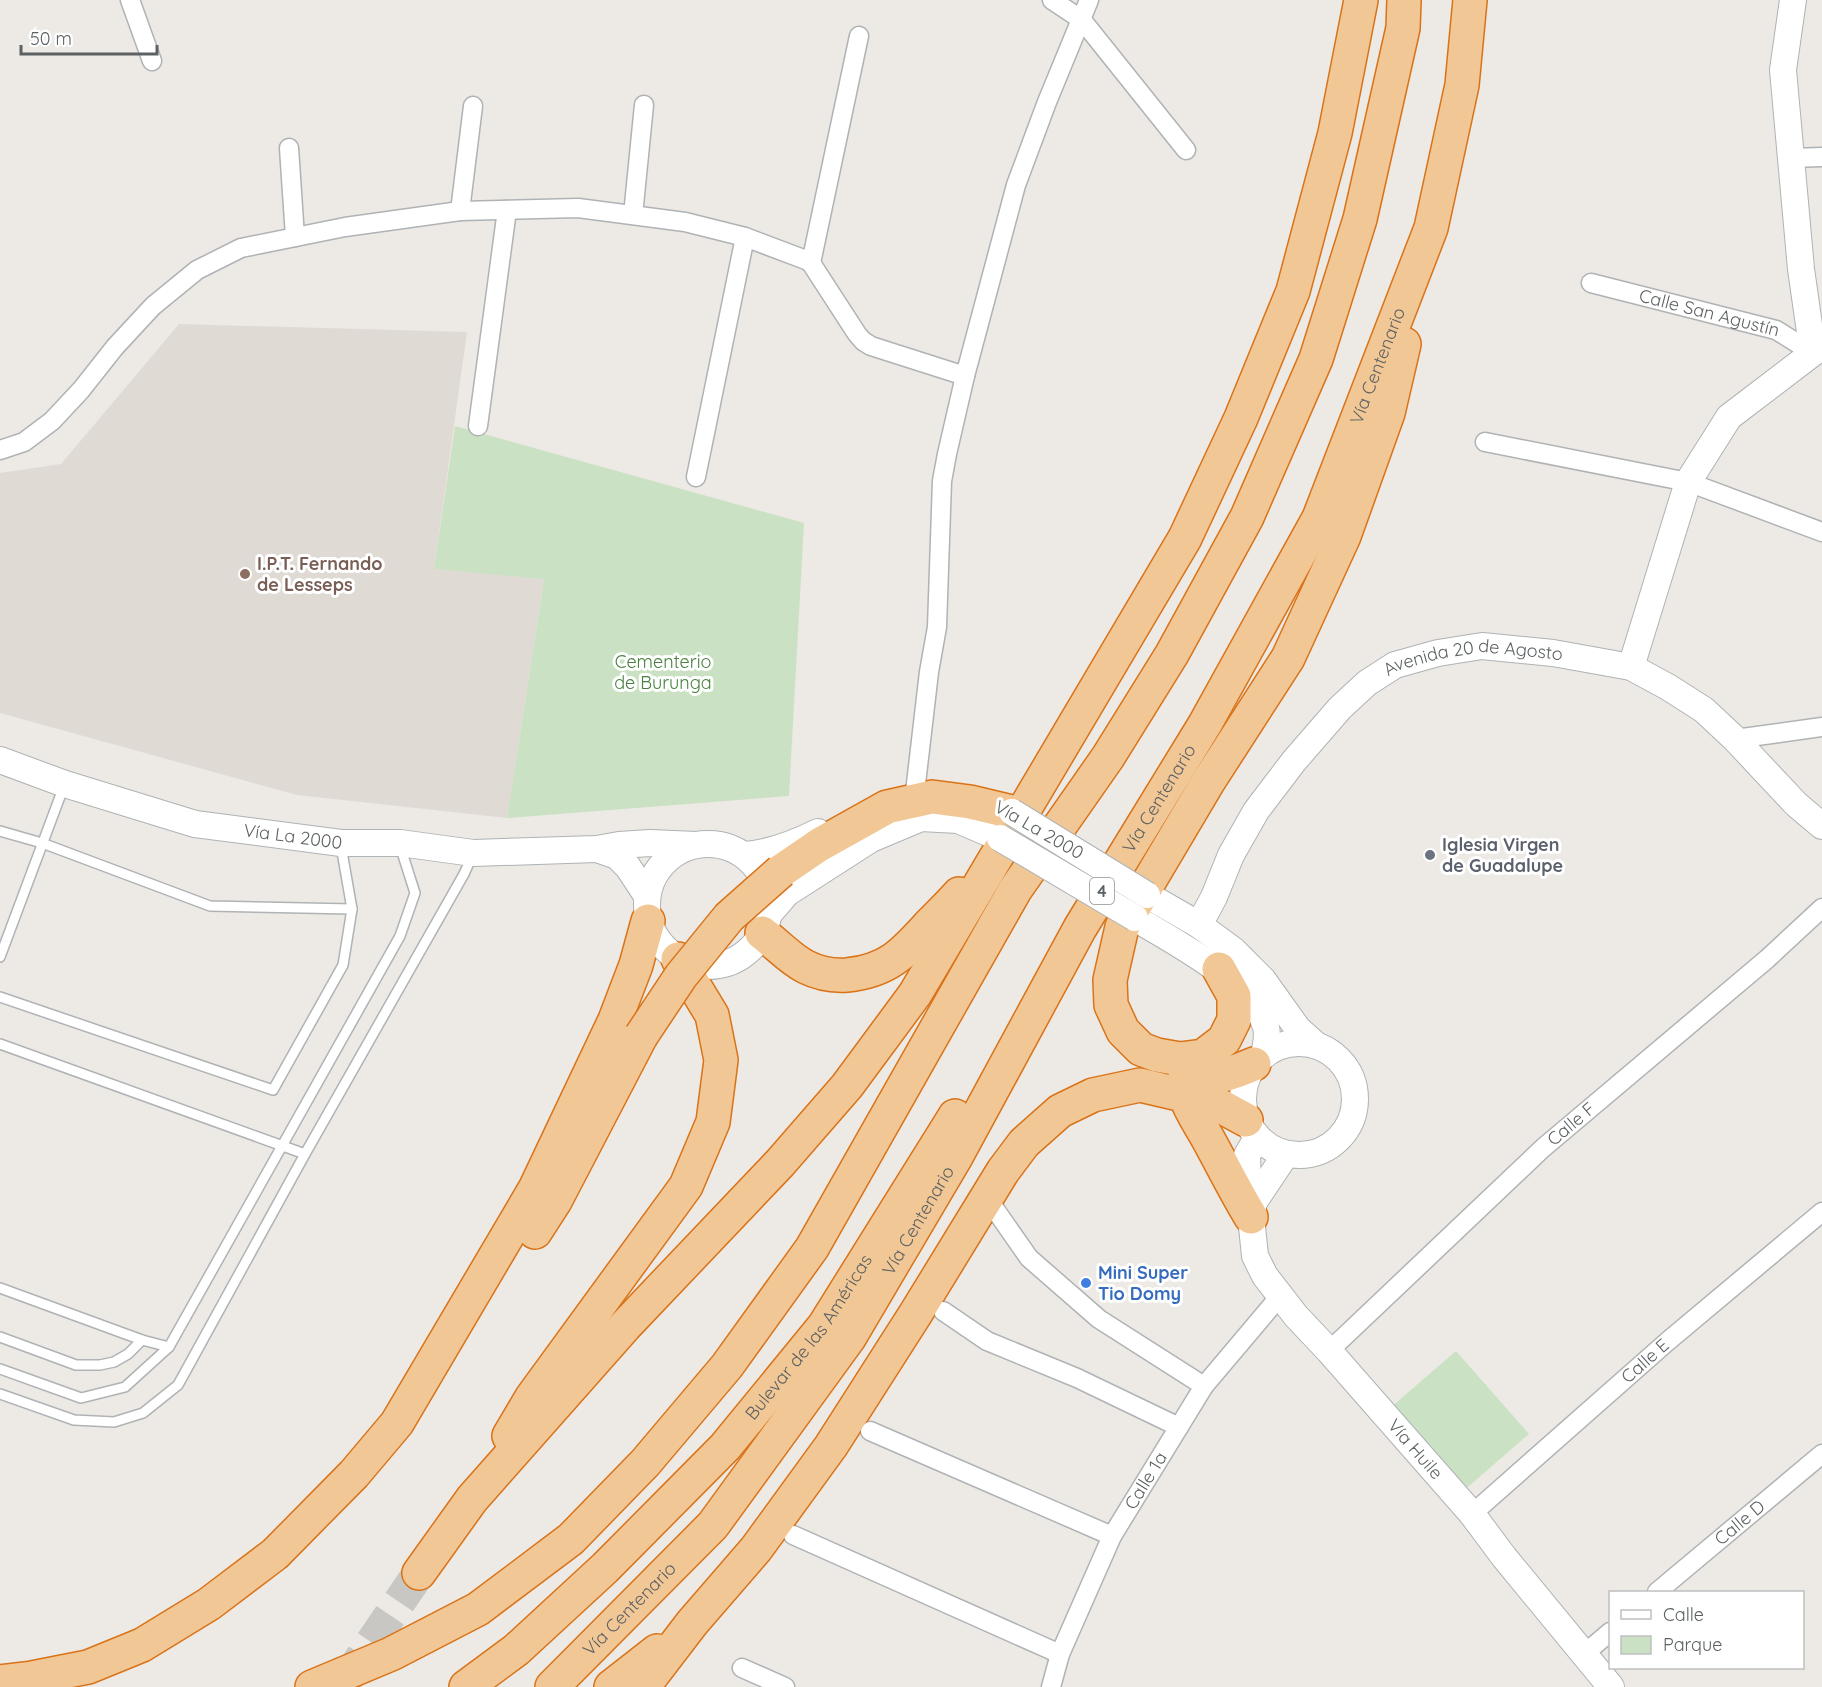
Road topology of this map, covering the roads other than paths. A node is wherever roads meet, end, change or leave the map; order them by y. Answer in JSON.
{"nodes":[{"id":1,"x":130,"y":0,"type":"edge"},
{"id":2,"x":1052,"y":0,"type":"edge"},
{"id":3,"x":1089,"y":0,"type":"edge"},
{"id":4,"x":1361,"y":0,"type":"edge"},
{"id":5,"x":1404,"y":0,"type":"edge"},
{"id":6,"x":1470,"y":0,"type":"edge"},
{"id":7,"x":1793,"y":0,"type":"edge"},
{"id":8,"x":1082,"y":20,"type":"junction"},
{"id":9,"x":860,"y":36,"type":"dead end"},
{"id":10,"x":152,"y":61,"type":"dead end"},
{"id":11,"x":644,"y":105,"type":"dead end"},
{"id":12,"x":473,"y":106,"type":"dead end"},
{"id":13,"x":289,"y":148,"type":"dead end"},
{"id":14,"x":1186,"y":150,"type":"dead end"},
{"id":15,"x":1822,"y":157,"type":"edge"},
{"id":16,"x":1790,"y":158,"type":"junction"},
{"id":17,"x":507,"y":210,"type":"junction"},
{"id":18,"x":460,"y":211,"type":"junction"},
{"id":19,"x":633,"y":215,"type":"junction"},
{"id":20,"x":1431,"y":228,"type":"junction"},
{"id":21,"x":294,"y":237,"type":"junction"},
{"id":22,"x":745,"y":237,"type":"junction"},
{"id":23,"x":811,"y":263,"type":"junction"},
{"id":24,"x":1591,"y":283,"type":"dead end"},
{"id":25,"x":1818,"y":353,"type":"edge"},
{"id":26,"x":965,"y":376,"type":"junction"},
{"id":27,"x":478,"y":426,"type":"dead end"},
{"id":28,"x":1485,"y":442,"type":"dead end"},
{"id":29,"x":0,"y":450,"type":"edge"},
{"id":30,"x":696,"y":477,"type":"dead end"},
{"id":31,"x":1688,"y":482,"type":"junction"},
{"id":32,"x":1822,"y":532,"type":"edge"},
{"id":33,"x":1631,"y":667,"type":"junction"},
{"id":34,"x":1822,"y":727,"type":"edge"},
{"id":35,"x":1735,"y":739,"type":"junction"},
{"id":36,"x":0,"y":760,"type":"edge"},
{"id":37,"x":65,"y":784,"type":"junction"},
{"id":38,"x":915,"y":792,"type":"junction"},
{"id":39,"x":1822,"y":826,"type":"edge"},
{"id":40,"x":0,"y":831,"type":"edge"},
{"id":41,"x":1003,"y":835,"type":"junction"},
{"id":42,"x":42,"y":843,"type":"junction"},
{"id":43,"x":341,"y":843,"type":"junction"},
{"id":44,"x":400,"y":843,"type":"junction"},
{"id":45,"x":696,"y":845,"type":"junction"},
{"id":46,"x":597,"y":849,"type":"junction"},
{"id":47,"x":473,"y":853,"type":"junction"},
{"id":48,"x":744,"y":855,"type":"junction"},
{"id":49,"x":648,"y":908,"type":"junction"},
{"id":50,"x":1822,"y":908,"type":"edge"},
{"id":51,"x":352,"y":909,"type":"junction"},
{"id":52,"x":765,"y":924,"type":"junction"},
{"id":53,"x":1200,"y":926,"type":"junction"},
{"id":54,"x":1080,"y":928,"type":"junction"},
{"id":55,"x":0,"y":957,"type":"edge"},
{"id":56,"x":678,"y":958,"type":"junction"},
{"id":57,"x":1219,"y":969,"type":"junction"},
{"id":58,"x":0,"y":998,"type":"edge"},
{"id":59,"x":0,"y":1044,"type":"edge"},
{"id":60,"x":1316,"y":1045,"type":"junction"},
{"id":61,"x":1180,"y":1059,"type":"junction"},
{"id":62,"x":1259,"y":1059,"type":"junction"},
{"id":63,"x":1185,"y":1095,"type":"junction"},
{"id":64,"x":1252,"y":1129,"type":"junction"},
{"id":65,"x":281,"y":1145,"type":"junction"},
{"id":66,"x":305,"y":1154,"type":"junction"},
{"id":67,"x":1286,"y":1154,"type":"junction"},
{"id":68,"x":992,"y":1205,"type":"dead end"},
{"id":69,"x":1253,"y":1210,"type":"junction"},
{"id":70,"x":1822,"y":1212,"type":"edge"},
{"id":71,"x":0,"y":1288,"type":"edge"},
{"id":72,"x":1280,"y":1296,"type":"junction"},
{"id":73,"x":943,"y":1311,"type":"dead end"},
{"id":74,"x":0,"y":1337,"type":"edge"},
{"id":75,"x":142,"y":1340,"type":"junction"},
{"id":76,"x":169,"y":1347,"type":"junction"},
{"id":77,"x":1329,"y":1351,"type":"junction"},
{"id":78,"x":0,"y":1369,"type":"edge"},
{"id":79,"x":1204,"y":1386,"type":"junction"},
{"id":80,"x":0,"y":1394,"type":"edge"},
{"id":81,"x":397,"y":1423,"type":"junction"},
{"id":82,"x":1179,"y":1427,"type":"junction"},
{"id":83,"x":870,"y":1431,"type":"dead end"},
{"id":84,"x":1822,"y":1454,"type":"edge"},
{"id":85,"x":472,"y":1499,"type":"junction"},
{"id":86,"x":1472,"y":1514,"type":"junction"},
{"id":87,"x":793,"y":1535,"type":"dead end"},
{"id":88,"x":1112,"y":1536,"type":"junction"},
{"id":89,"x":419,"y":1573,"type":"tunnel mouth"},
{"id":90,"x":1659,"y":1591,"type":"edge"},
{"id":91,"x":692,"y":1623,"type":"junction"},
{"id":92,"x":1609,"y":1634,"type":"edge"},
{"id":93,"x":1060,"y":1654,"type":"junction"},
{"id":94,"x":1584,"y":1654,"type":"junction"},
{"id":95,"x":742,"y":1668,"type":"dead end"},
{"id":96,"x":0,"y":1682,"type":"edge"},
{"id":97,"x":312,"y":1687,"type":"edge"},
{"id":98,"x":466,"y":1687,"type":"edge"},
{"id":99,"x":552,"y":1687,"type":"edge"},
{"id":100,"x":611,"y":1687,"type":"edge"},
{"id":101,"x":643,"y":1687,"type":"edge"},
{"id":102,"x":785,"y":1687,"type":"edge"},
{"id":103,"x":1051,"y":1687,"type":"edge"},
{"id":104,"x":1611,"y":1687,"type":"edge"}],
"edges":[{"from":1,"to":10,"type":"street"},
{"from":2,"to":8,"type":"street"},
{"from":3,"to":8,"type":"street"},
{"from":4,"to":41,"type":"highway"},
{"from":5,"to":97,"type":"highway"},
{"from":6,"to":20,"type":"highway","name":"Vía Centenario","number":"4"},
{"from":7,"to":16,"type":"street"},
{"from":8,"to":14,"type":"street"},
{"from":8,"to":26,"type":"street"},
{"from":9,"to":23,"type":"street"},
{"from":11,"to":19,"type":"street"},
{"from":12,"to":18,"type":"street"},
{"from":13,"to":21,"type":"street"},
{"from":15,"to":16,"type":"street"},
{"from":16,"to":25,"type":"street"},
{"from":17,"to":18,"type":"street"},
{"from":17,"to":19,"type":"street"},
{"from":17,"to":27,"type":"street"},
{"from":18,"to":21,"type":"street"},
{"from":19,"to":22,"type":"street"},
{"from":20,"to":54,"type":"highway","name":"Vía Centenario","number":"4"},
{"from":20,"to":61,"type":"highway"},
{"from":21,"to":29,"type":"street"},
{"from":22,"to":23,"type":"street"},
{"from":22,"to":30,"type":"street"},
{"from":23,"to":26,"type":"street"},
{"from":24,"to":25,"type":"street","name":"Calle San Agustín"},
{"from":25,"to":31,"type":"street"},
{"from":26,"to":38,"type":"street"},
{"from":28,"to":31,"type":"street"},
{"from":31,"to":32,"type":"street"},
{"from":31,"to":33,"type":"street"},
{"from":33,"to":35,"type":"street","name":"Avenida 20 de Agosto"},
{"from":33,"to":53,"type":"street","name":"Avenida 20 de Agosto"},
{"from":34,"to":35,"type":"street"},
{"from":35,"to":39,"type":"street","name":"Avenida 20 de Agosto"},
{"from":36,"to":37,"type":"street","name":"Vía La 2000"},
{"from":37,"to":42,"type":"lane"},
{"from":37,"to":43,"type":"street","name":"Vía La 2000"},
{"from":38,"to":41,"type":"street","name":"Vía La 2000"},
{"from":38,"to":48,"type":"street","name":"Vía La 2000"},
{"from":40,"to":42,"type":"lane"},
{"from":41,"to":52,"type":"street","name":"Vía La 2000"},
{"from":41,"to":52,"type":"highway"},
{"from":41,"to":53,"type":"street","name":"Vía La 2000","bridge":true},
{"from":41,"to":57,"type":"street","name":"Vía La 2000","bridge":true},
{"from":41,"to":81,"type":"highway","bridge":true},
{"from":41,"to":85,"type":"highway"},
{"from":42,"to":51,"type":"lane"},
{"from":42,"to":55,"type":"lane"},
{"from":43,"to":44,"type":"street","name":"Vía La 2000"},
{"from":43,"to":51,"type":"lane"},
{"from":44,"to":47,"type":"street","name":"Vía La 2000"},
{"from":44,"to":65,"type":"lane"},
{"from":45,"to":46,"type":"street","name":"Vía La 2000"},
{"from":45,"to":48,"type":"street"},
{"from":45,"to":49,"type":"street"},
{"from":46,"to":47,"type":"street","name":"Vía La 2000"},
{"from":46,"to":49,"type":"street","name":"Vía La 2000"},
{"from":47,"to":66,"type":"lane"},
{"from":48,"to":52,"type":"street"},
{"from":49,"to":56,"type":"street"},
{"from":49,"to":81,"type":"highway"},
{"from":50,"to":77,"type":"street","name":"Calle F"},
{"from":51,"to":58,"type":"lane"},
{"from":52,"to":56,"type":"street"},
{"from":53,"to":60,"type":"street","name":"Vía La 2000"},
{"from":54,"to":98,"type":"highway","name":"Bulevar de las Américas"},
{"from":54,"to":99,"type":"highway","name":"Vía Centenario","number":"4"},
{"from":56,"to":85,"type":"highway"},
{"from":57,"to":61,"type":"highway"},
{"from":57,"to":62,"type":"street","name":"Vía La 2000"},
{"from":59,"to":65,"type":"lane"},
{"from":60,"to":62,"type":"street"},
{"from":60,"to":67,"type":"street"},
{"from":61,"to":62,"type":"highway"},
{"from":62,"to":64,"type":"street"},
{"from":63,"to":64,"type":"highway"},
{"from":63,"to":69,"type":"highway"},
{"from":63,"to":91,"type":"highway"},
{"from":64,"to":67,"type":"street"},
{"from":64,"to":69,"type":"street","name":"Vía Huile"},
{"from":65,"to":66,"type":"lane"},
{"from":65,"to":76,"type":"lane"},
{"from":66,"to":80,"type":"lane"},
{"from":67,"to":69,"type":"street"},
{"from":68,"to":79,"type":"street"},
{"from":69,"to":72,"type":"street","name":"Vía Huile"},
{"from":70,"to":86,"type":"street","name":"Calle E"},
{"from":71,"to":75,"type":"lane"},
{"from":72,"to":77,"type":"street","name":"Vía Huile"},
{"from":72,"to":79,"type":"street","name":"Calle 1a"},
{"from":73,"to":82,"type":"street"},
{"from":74,"to":75,"type":"lane"},
{"from":75,"to":76,"type":"lane"},
{"from":76,"to":78,"type":"lane"},
{"from":77,"to":86,"type":"street","name":"Vía Huile"},
{"from":79,"to":82,"type":"street","name":"Calle 1a"},
{"from":81,"to":96,"type":"highway"},
{"from":82,"to":88,"type":"street","name":"Calle 1a"},
{"from":83,"to":88,"type":"street"},
{"from":84,"to":90,"type":"street","name":"Calle D"},
{"from":85,"to":89,"type":"highway"},
{"from":86,"to":94,"type":"street","name":"Vía Huile"},
{"from":87,"to":93,"type":"street"},
{"from":88,"to":93,"type":"street","name":"Calle 1a"},
{"from":91,"to":100,"type":"highway"},
{"from":91,"to":101,"type":"highway"},
{"from":92,"to":94,"type":"street"},
{"from":93,"to":103,"type":"street","name":"Calle 1a"},
{"from":94,"to":104,"type":"street","name":"Vía Huile"},
{"from":95,"to":102,"type":"street"}]}
